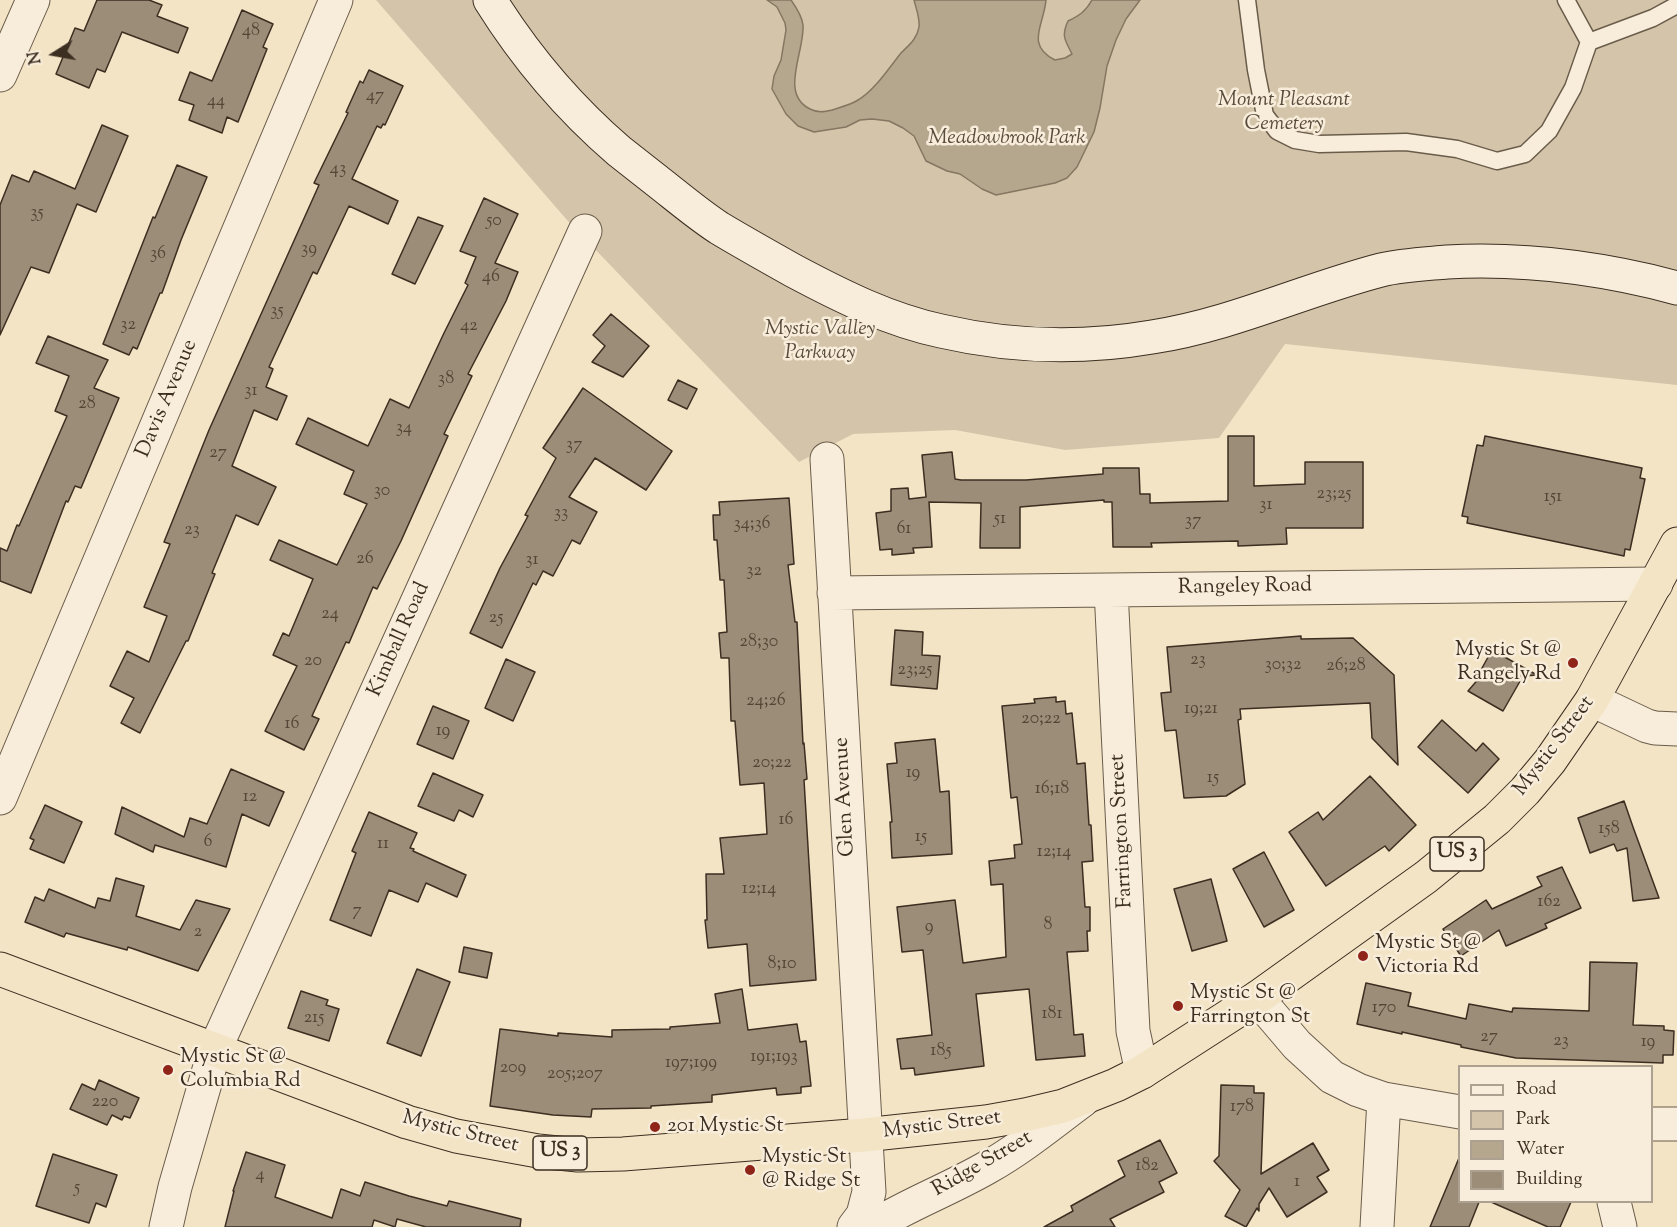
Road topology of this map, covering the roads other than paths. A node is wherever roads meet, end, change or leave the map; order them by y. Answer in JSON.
{"nodes":[{"id":1,"x":33,"y":0,"type":"edge"},
{"id":2,"x":336,"y":0,"type":"edge"},
{"id":3,"x":490,"y":0,"type":"edge"},
{"id":4,"x":1247,"y":0,"type":"edge"},
{"id":5,"x":1566,"y":0,"type":"edge"},
{"id":6,"x":1677,"y":5,"type":"edge"},
{"id":7,"x":1589,"y":42,"type":"junction"},
{"id":8,"x":0,"y":75,"type":"edge"},
{"id":9,"x":585,"y":231,"type":"dead end"},
{"id":10,"x":1677,"y":288,"type":"edge"},
{"id":11,"x":826,"y":459,"type":"dead end"},
{"id":12,"x":1677,"y":544,"type":"edge"},
{"id":13,"x":1656,"y":584,"type":"junction"},
{"id":14,"x":1111,"y":590,"type":"junction"},
{"id":15,"x":834,"y":593,"type":"junction"},
{"id":16,"x":1592,"y":700,"type":"junction"},
{"id":17,"x":1677,"y":729,"type":"edge"},
{"id":18,"x":0,"y":798,"type":"edge"},
{"id":19,"x":0,"y":969,"type":"edge"},
{"id":20,"x":1257,"y":998,"type":"junction"},
{"id":21,"x":215,"y":1049,"type":"junction"},
{"id":22,"x":1142,"y":1072,"type":"junction"},
{"id":23,"x":1090,"y":1095,"type":"junction"},
{"id":24,"x":1384,"y":1100,"type":"junction"},
{"id":25,"x":1458,"y":1112,"type":"edge"},
{"id":26,"x":1653,"y":1124,"type":"edge"},
{"id":27,"x":1677,"y":1124,"type":"edge"},
{"id":28,"x":864,"y":1135,"type":"junction"},
{"id":29,"x":1614,"y":1203,"type":"edge"},
{"id":30,"x":166,"y":1227,"type":"edge"},
{"id":31,"x":854,"y":1227,"type":"edge"},
{"id":32,"x":872,"y":1227,"type":"edge"},
{"id":33,"x":1377,"y":1227,"type":"edge"},
{"id":34,"x":1620,"y":1227,"type":"edge"}],
"edges":[{"from":1,"to":8,"type":"street"},
{"from":2,"to":18,"type":"street","name":"Davis Avenue"},
{"from":3,"to":10,"type":"street"},
{"from":4,"to":7,"type":"lane"},
{"from":5,"to":7,"type":"lane"},
{"from":6,"to":7,"type":"lane"},
{"from":9,"to":21,"type":"street","name":"Kimball Road"},
{"from":11,"to":15,"type":"street","name":"Glen Avenue"},
{"from":12,"to":13,"type":"highway","name":"Mystic Street","number":"US 3"},
{"from":13,"to":14,"type":"street","name":"Rangeley Road"},
{"from":13,"to":16,"type":"highway","name":"Mystic Street","number":"US 3"},
{"from":14,"to":15,"type":"street","name":"Rangeley Road"},
{"from":14,"to":22,"type":"street","name":"Farrington Street"},
{"from":15,"to":28,"type":"street","name":"Glen Avenue"},
{"from":16,"to":17,"type":"street"},
{"from":16,"to":20,"type":"highway","name":"Mystic Street","number":"US 3"},
{"from":19,"to":21,"type":"highway","name":"Mystic Street","number":"US 3"},
{"from":20,"to":22,"type":"highway","name":"Mystic Street","number":"US 3"},
{"from":20,"to":24,"type":"street"},
{"from":21,"to":28,"type":"highway","name":"Mystic Street","number":"US 3"},
{"from":21,"to":30,"type":"street","name":"Kimball Road"},
{"from":22,"to":23,"type":"highway","name":"Mystic Street","number":"US 3"},
{"from":23,"to":28,"type":"highway","name":"Mystic Street","number":"US 3"},
{"from":23,"to":32,"type":"street","name":"Ridge Street"},
{"from":24,"to":25,"type":"street"},
{"from":24,"to":33,"type":"street"},
{"from":26,"to":27,"type":"street"},
{"from":28,"to":31,"type":"street"},
{"from":29,"to":34,"type":"street"}]}
